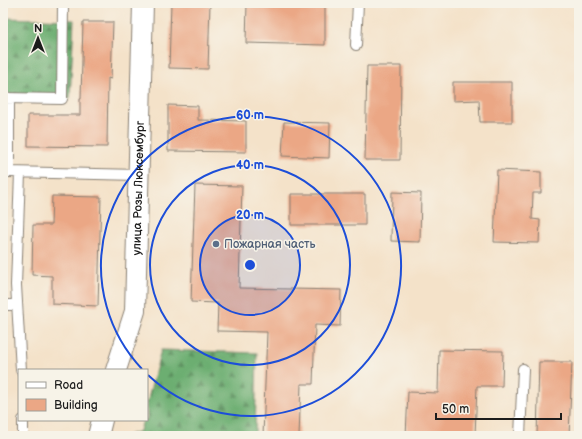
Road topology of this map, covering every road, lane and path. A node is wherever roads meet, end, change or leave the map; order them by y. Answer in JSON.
{"nodes":[{"id":1,"x":63,"y":3,"type":"edge"},
{"id":2,"x":143,"y":3,"type":"edge"},
{"id":3,"x":358,"y":3,"type":"edge"},
{"id":4,"x":356,"y":45,"type":"dead end"},
{"id":5,"x":6,"y":98,"type":"edge"},
{"id":6,"x":20,"y":173,"type":"junction"},
{"id":7,"x":139,"y":175,"type":"junction"},
{"id":8,"x":3,"y":305,"type":"edge"},
{"id":9,"x":17,"y":305,"type":"junction"},
{"id":10,"x":21,"y":369,"type":"edge"},
{"id":11,"x":116,"y":369,"type":"edge"},
{"id":12,"x":523,"y":369,"type":"dead end"},
{"id":13,"x":23,"y":421,"type":"edge"},
{"id":14,"x":102,"y":421,"type":"edge"},
{"id":15,"x":23,"y":436,"type":"edge"},
{"id":16,"x":98,"y":436,"type":"edge"},
{"id":17,"x":520,"y":436,"type":"edge"}],
"edges":[{"from":1,"to":5,"type":"lane"},
{"from":2,"to":7,"type":"street","name":"улица Розы Люксембург"},
{"from":3,"to":4,"type":"lane"},
{"from":5,"to":6,"type":"lane"},
{"from":6,"to":7,"type":"lane"},
{"from":6,"to":9,"type":"lane"},
{"from":7,"to":11,"type":"street","name":"улица Розы Люксембург"},
{"from":8,"to":9,"type":"lane"},
{"from":9,"to":10,"type":"lane"},
{"from":12,"to":17,"type":"lane"},
{"from":13,"to":15,"type":"lane"},
{"from":14,"to":16,"type":"street"}]}
